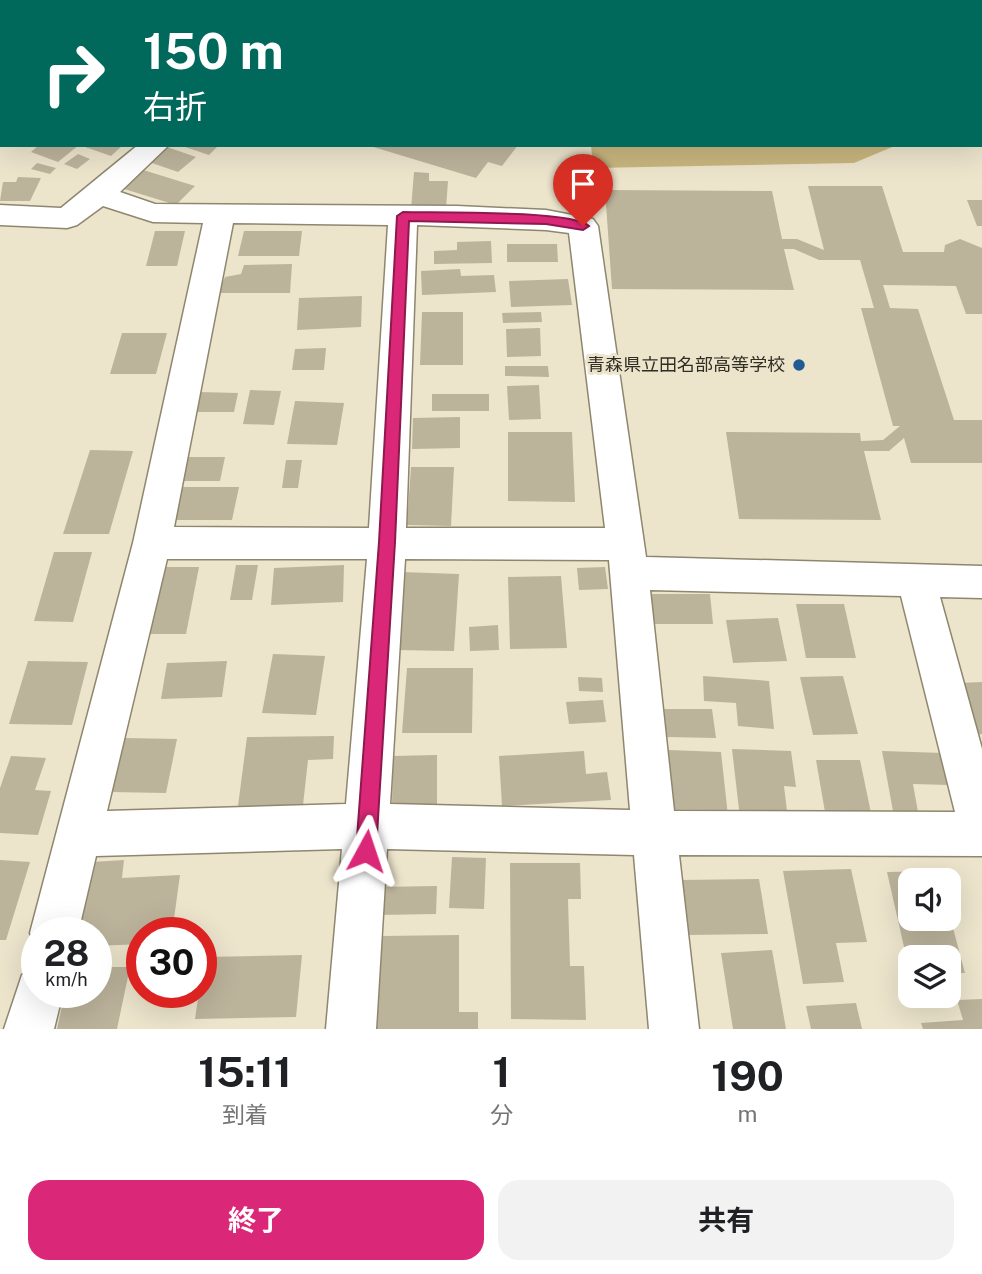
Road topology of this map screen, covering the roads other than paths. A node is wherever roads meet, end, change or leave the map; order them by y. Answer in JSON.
{"nodes":[{"id":1,"x":153,"y":147,"type":"edge"},
{"id":2,"x":99,"y":195,"type":"junction"},
{"id":3,"x":220,"y":213,"type":"junction"},
{"id":4,"x":0,"y":215,"type":"edge"},
{"id":5,"x":403,"y":216,"type":"junction"},
{"id":6,"x":387,"y":542,"type":"junction"},
{"id":7,"x":152,"y":543,"type":"junction"},
{"id":8,"x":627,"y":559,"type":"junction"},
{"id":9,"x":916,"y":580,"type":"junction"},
{"id":10,"x":982,"y":582,"type":"edge"},
{"id":11,"x":369,"y":826,"type":"junction"},
{"id":12,"x":982,"y":832,"type":"edge"},
{"id":13,"x":654,"y":833,"type":"junction"},
{"id":14,"x":80,"y":834,"type":"junction"},
{"id":15,"x":58,"y":917,"type":"edge"},
{"id":16,"x":35,"y":1008,"type":"edge"},
{"id":17,"x":29,"y":1029,"type":"edge"},
{"id":18,"x":351,"y":1029,"type":"edge"},
{"id":19,"x":674,"y":1029,"type":"edge"}],
"edges":[{"from":1,"to":2,"type":"street"},
{"from":2,"to":3,"type":"street"},
{"from":2,"to":4,"type":"street"},
{"from":3,"to":5,"type":"street"},
{"from":3,"to":7,"type":"street"},
{"from":5,"to":6,"type":"street"},
{"from":5,"to":8,"type":"street"},
{"from":6,"to":7,"type":"street"},
{"from":6,"to":8,"type":"street"},
{"from":6,"to":11,"type":"street"},
{"from":7,"to":14,"type":"street"},
{"from":8,"to":9,"type":"street"},
{"from":8,"to":13,"type":"street"},
{"from":9,"to":10,"type":"street"},
{"from":9,"to":12,"type":"street"},
{"from":11,"to":13,"type":"street"},
{"from":11,"to":14,"type":"street"},
{"from":11,"to":18,"type":"street"},
{"from":12,"to":13,"type":"street"},
{"from":13,"to":19,"type":"street"},
{"from":14,"to":15,"type":"street"},
{"from":16,"to":17,"type":"street"}]}
